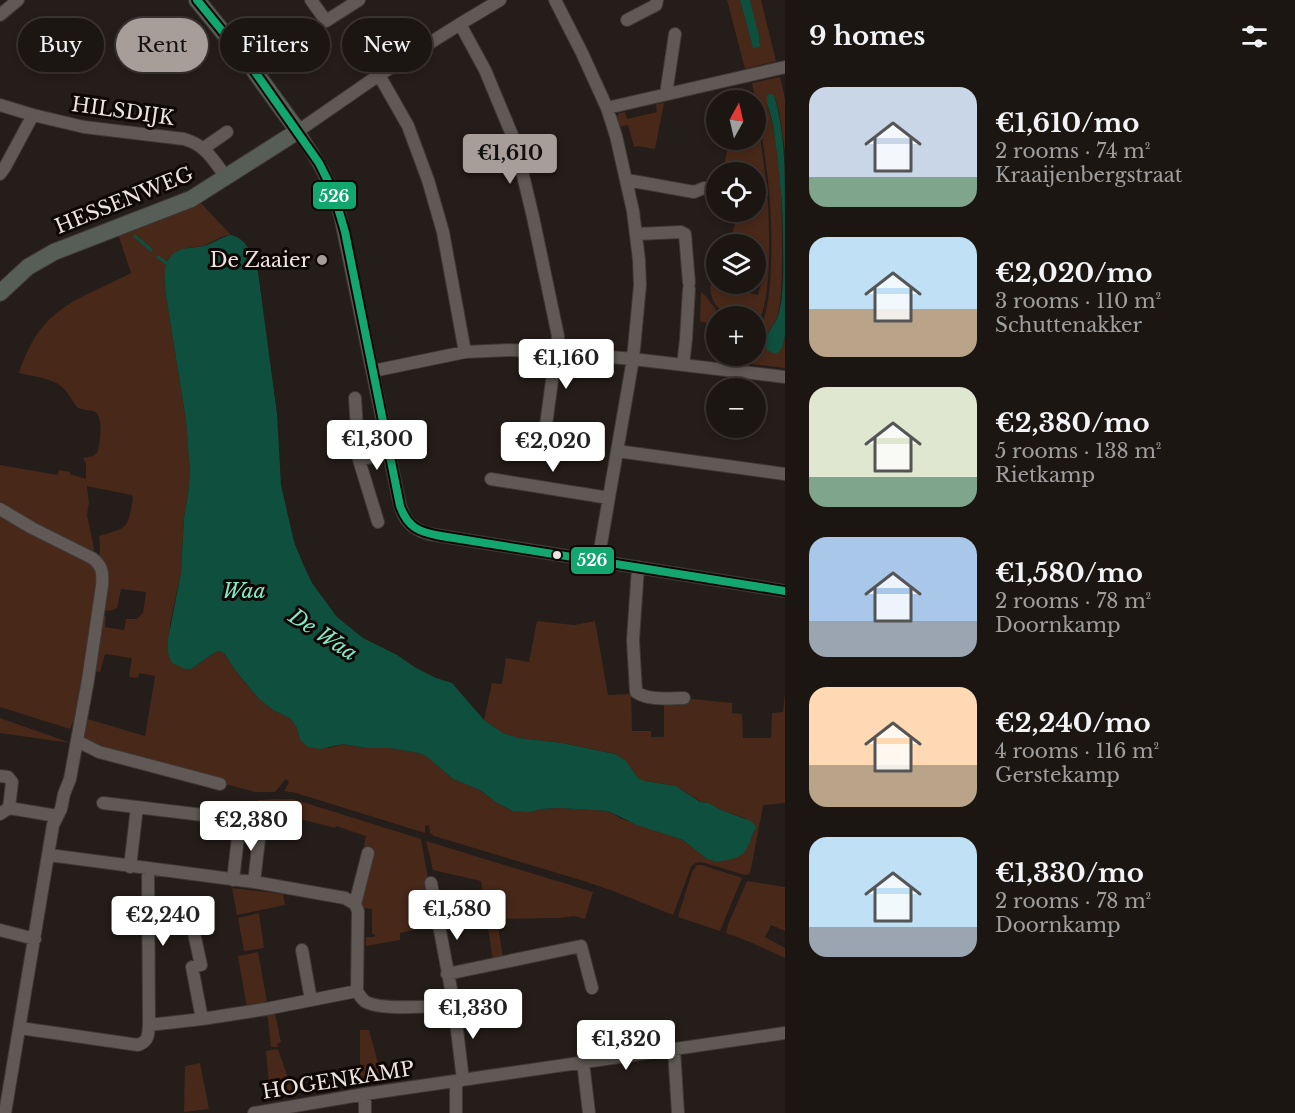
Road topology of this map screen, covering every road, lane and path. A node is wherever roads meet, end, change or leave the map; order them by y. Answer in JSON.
{"nodes":[{"id":1,"x":18,"y":0,"type":"edge"},
{"id":2,"x":197,"y":0,"type":"edge"},
{"id":3,"x":311,"y":0,"type":"edge"},
{"id":4,"x":359,"y":0,"type":"edge"},
{"id":5,"x":500,"y":0,"type":"edge"},
{"id":6,"x":555,"y":0,"type":"edge"},
{"id":7,"x":657,"y":0,"type":"edge"},
{"id":8,"x":0,"y":15,"type":"edge"},
{"id":9,"x":627,"y":20,"type":"dead end"},
{"id":10,"x":460,"y":24,"type":"junction"},
{"id":11,"x":675,"y":34,"type":"dead end"},
{"id":12,"x":785,"y":67,"type":"edge"},
{"id":13,"x":379,"y":75,"type":"junction"},
{"id":14,"x":666,"y":94,"type":"junction"},
{"id":15,"x":0,"y":105,"type":"edge"},
{"id":16,"x":607,"y":108,"type":"junction"},
{"id":17,"x":33,"y":115,"type":"junction"},
{"id":18,"x":298,"y":131,"type":"junction"},
{"id":19,"x":227,"y":132,"type":"dead end"},
{"id":20,"x":204,"y":148,"type":"junction"},
{"id":21,"x":0,"y":174,"type":"edge"},
{"id":22,"x":226,"y":177,"type":"junction"},
{"id":23,"x":627,"y":180,"type":"junction"},
{"id":24,"x":706,"y":188,"type":"edge"},
{"id":25,"x":637,"y":234,"type":"junction"},
{"id":26,"x":0,"y":293,"type":"edge"},
{"id":27,"x":556,"y":351,"type":"junction"},
{"id":28,"x":465,"y":352,"type":"junction"},
{"id":29,"x":633,"y":359,"type":"junction"},
{"id":30,"x":683,"y":365,"type":"junction"},
{"id":31,"x":373,"y":371,"type":"junction"},
{"id":32,"x":785,"y":377,"type":"edge"},
{"id":33,"x":355,"y":398,"type":"dead end"},
{"id":34,"x":546,"y":425,"type":"dead end"},
{"id":35,"x":617,"y":451,"type":"junction"},
{"id":36,"x":390,"y":453,"type":"junction"},
{"id":37,"x":359,"y":460,"type":"junction"},
{"id":38,"x":785,"y":474,"type":"edge"},
{"id":39,"x":491,"y":479,"type":"dead end"},
{"id":40,"x":609,"y":498,"type":"junction"},
{"id":41,"x":0,"y":509,"type":"edge"},
{"id":42,"x":378,"y":522,"type":"dead end"},
{"id":43,"x":598,"y":561,"type":"junction"},
{"id":44,"x":638,"y":567,"type":"junction"},
{"id":45,"x":785,"y":591,"type":"edge"},
{"id":46,"x":684,"y":698,"type":"dead end"},
{"id":47,"x":77,"y":741,"type":"junction"},
{"id":48,"x":0,"y":776,"type":"edge"},
{"id":49,"x":220,"y":784,"type":"dead end"},
{"id":50,"x":103,"y":803,"type":"dead end"},
{"id":51,"x":137,"y":807,"type":"junction"},
{"id":52,"x":4,"y":811,"type":"edge"},
{"id":53,"x":57,"y":816,"type":"junction"},
{"id":54,"x":240,"y":820,"type":"junction"},
{"id":55,"x":368,"y":853,"type":"dead end"},
{"id":56,"x":49,"y":855,"type":"junction"},
{"id":57,"x":130,"y":867,"type":"junction"},
{"id":58,"x":148,"y":869,"type":"junction"},
{"id":59,"x":232,"y":880,"type":"junction"},
{"id":60,"x":254,"y":882,"type":"junction"},
{"id":61,"x":431,"y":882,"type":"dead end"},
{"id":62,"x":355,"y":904,"type":"junction"},
{"id":63,"x":0,"y":930,"type":"edge"},
{"id":64,"x":194,"y":933,"type":"dead end"},
{"id":65,"x":35,"y":939,"type":"junction"},
{"id":66,"x":302,"y":950,"type":"dead end"},
{"id":67,"x":447,"y":974,"type":"junction"},
{"id":68,"x":592,"y":988,"type":"dead end"},
{"id":69,"x":357,"y":991,"type":"junction"},
{"id":70,"x":311,"y":1000,"type":"junction"},
{"id":71,"x":454,"y":1005,"type":"junction"},
{"id":72,"x":202,"y":1018,"type":"junction"},
{"id":73,"x":149,"y":1025,"type":"junction"},
{"id":74,"x":20,"y":1028,"type":"junction"},
{"id":75,"x":785,"y":1033,"type":"edge"},
{"id":76,"x":674,"y":1049,"type":"junction"},
{"id":77,"x":583,"y":1062,"type":"junction"},
{"id":78,"x":460,"y":1080,"type":"junction"},
{"id":79,"x":365,"y":1094,"type":"junction"},
{"id":80,"x":281,"y":1110,"type":"edge"},
{"id":81,"x":4,"y":1111,"type":"edge"},
{"id":82,"x":20,"y":1113,"type":"edge"},
{"id":83,"x":254,"y":1113,"type":"edge"},
{"id":84,"x":365,"y":1113,"type":"edge"},
{"id":85,"x":456,"y":1113,"type":"edge"},
{"id":86,"x":589,"y":1113,"type":"edge"},
{"id":87,"x":678,"y":1113,"type":"edge"}],
"edges":[{"from":1,"to":8,"type":"street"},
{"from":2,"to":18,"type":"main road"},
{"from":3,"to":4,"type":"street"},
{"from":5,"to":10,"type":"street"},
{"from":6,"to":16,"type":"street"},
{"from":7,"to":9,"type":"street"},
{"from":10,"to":13,"type":"street"},
{"from":10,"to":27,"type":"street"},
{"from":11,"to":14,"type":"street"},
{"from":12,"to":14,"type":"street"},
{"from":13,"to":18,"type":"street"},
{"from":13,"to":28,"type":"street"},
{"from":14,"to":16,"type":"street"},
{"from":15,"to":17,"type":"street","name":"HILSDIJK"},
{"from":16,"to":23,"type":"street"},
{"from":17,"to":20,"type":"street","name":"HILSDIJK"},
{"from":17,"to":21,"type":"street"},
{"from":18,"to":22,"type":"main road","name":"HESSENWEG"},
{"from":18,"to":31,"type":"street"},
{"from":19,"to":20,"type":"street"},
{"from":20,"to":22,"type":"street"},
{"from":22,"to":26,"type":"main road","name":"HESSENWEG"},
{"from":23,"to":24,"type":"street"},
{"from":23,"to":25,"type":"street"},
{"from":25,"to":29,"type":"street"},
{"from":25,"to":30,"type":"street"},
{"from":27,"to":28,"type":"street"},
{"from":27,"to":29,"type":"street"},
{"from":27,"to":34,"type":"street"},
{"from":28,"to":31,"type":"street"},
{"from":29,"to":30,"type":"street"},
{"from":29,"to":35,"type":"street"},
{"from":30,"to":32,"type":"street"},
{"from":31,"to":36,"type":"street"},
{"from":33,"to":37,"type":"street"},
{"from":35,"to":38,"type":"street"},
{"from":35,"to":40,"type":"street"},
{"from":36,"to":37,"type":"street"},
{"from":36,"to":43,"type":"street"},
{"from":37,"to":42,"type":"street"},
{"from":39,"to":40,"type":"street"},
{"from":40,"to":43,"type":"street"},
{"from":41,"to":47,"type":"street"},
{"from":43,"to":44,"type":"street"},
{"from":44,"to":45,"type":"street"},
{"from":44,"to":46,"type":"street"},
{"from":47,"to":49,"type":"street"},
{"from":47,"to":53,"type":"street"},
{"from":48,"to":52,"type":"street"},
{"from":50,"to":51,"type":"street"},
{"from":51,"to":54,"type":"street"},
{"from":51,"to":57,"type":"street"},
{"from":52,"to":53,"type":"street"},
{"from":53,"to":56,"type":"street"},
{"from":54,"to":59,"type":"street"},
{"from":54,"to":60,"type":"street"},
{"from":55,"to":62,"type":"street"},
{"from":56,"to":57,"type":"street"},
{"from":56,"to":65,"type":"street"},
{"from":57,"to":58,"type":"street"},
{"from":58,"to":59,"type":"street"},
{"from":58,"to":73,"type":"street"},
{"from":59,"to":60,"type":"street"},
{"from":60,"to":62,"type":"street"},
{"from":61,"to":67,"type":"street"},
{"from":62,"to":69,"type":"street"},
{"from":63,"to":65,"type":"street"},
{"from":64,"to":72,"type":"street"},
{"from":65,"to":74,"type":"street"},
{"from":66,"to":70,"type":"street"},
{"from":67,"to":68,"type":"street"},
{"from":67,"to":71,"type":"street"},
{"from":69,"to":70,"type":"street"},
{"from":69,"to":71,"type":"street"},
{"from":70,"to":72,"type":"street"},
{"from":71,"to":78,"type":"street"},
{"from":72,"to":73,"type":"street"},
{"from":73,"to":74,"type":"street"},
{"from":74,"to":81,"type":"street"},
{"from":75,"to":76,"type":"street","name":"HOGENKAMP"},
{"from":76,"to":77,"type":"street","name":"HOGENKAMP"},
{"from":76,"to":87,"type":"street"},
{"from":77,"to":78,"type":"street","name":"HOGENKAMP"},
{"from":77,"to":86,"type":"street"},
{"from":78,"to":79,"type":"street","name":"HOGENKAMP"},
{"from":78,"to":85,"type":"street"},
{"from":79,"to":80,"type":"street","name":"HOGENKAMP"},
{"from":79,"to":84,"type":"street"},
{"from":80,"to":83,"type":"street","name":"HOGENKAMP"},
{"from":81,"to":82,"type":"street"}]}
